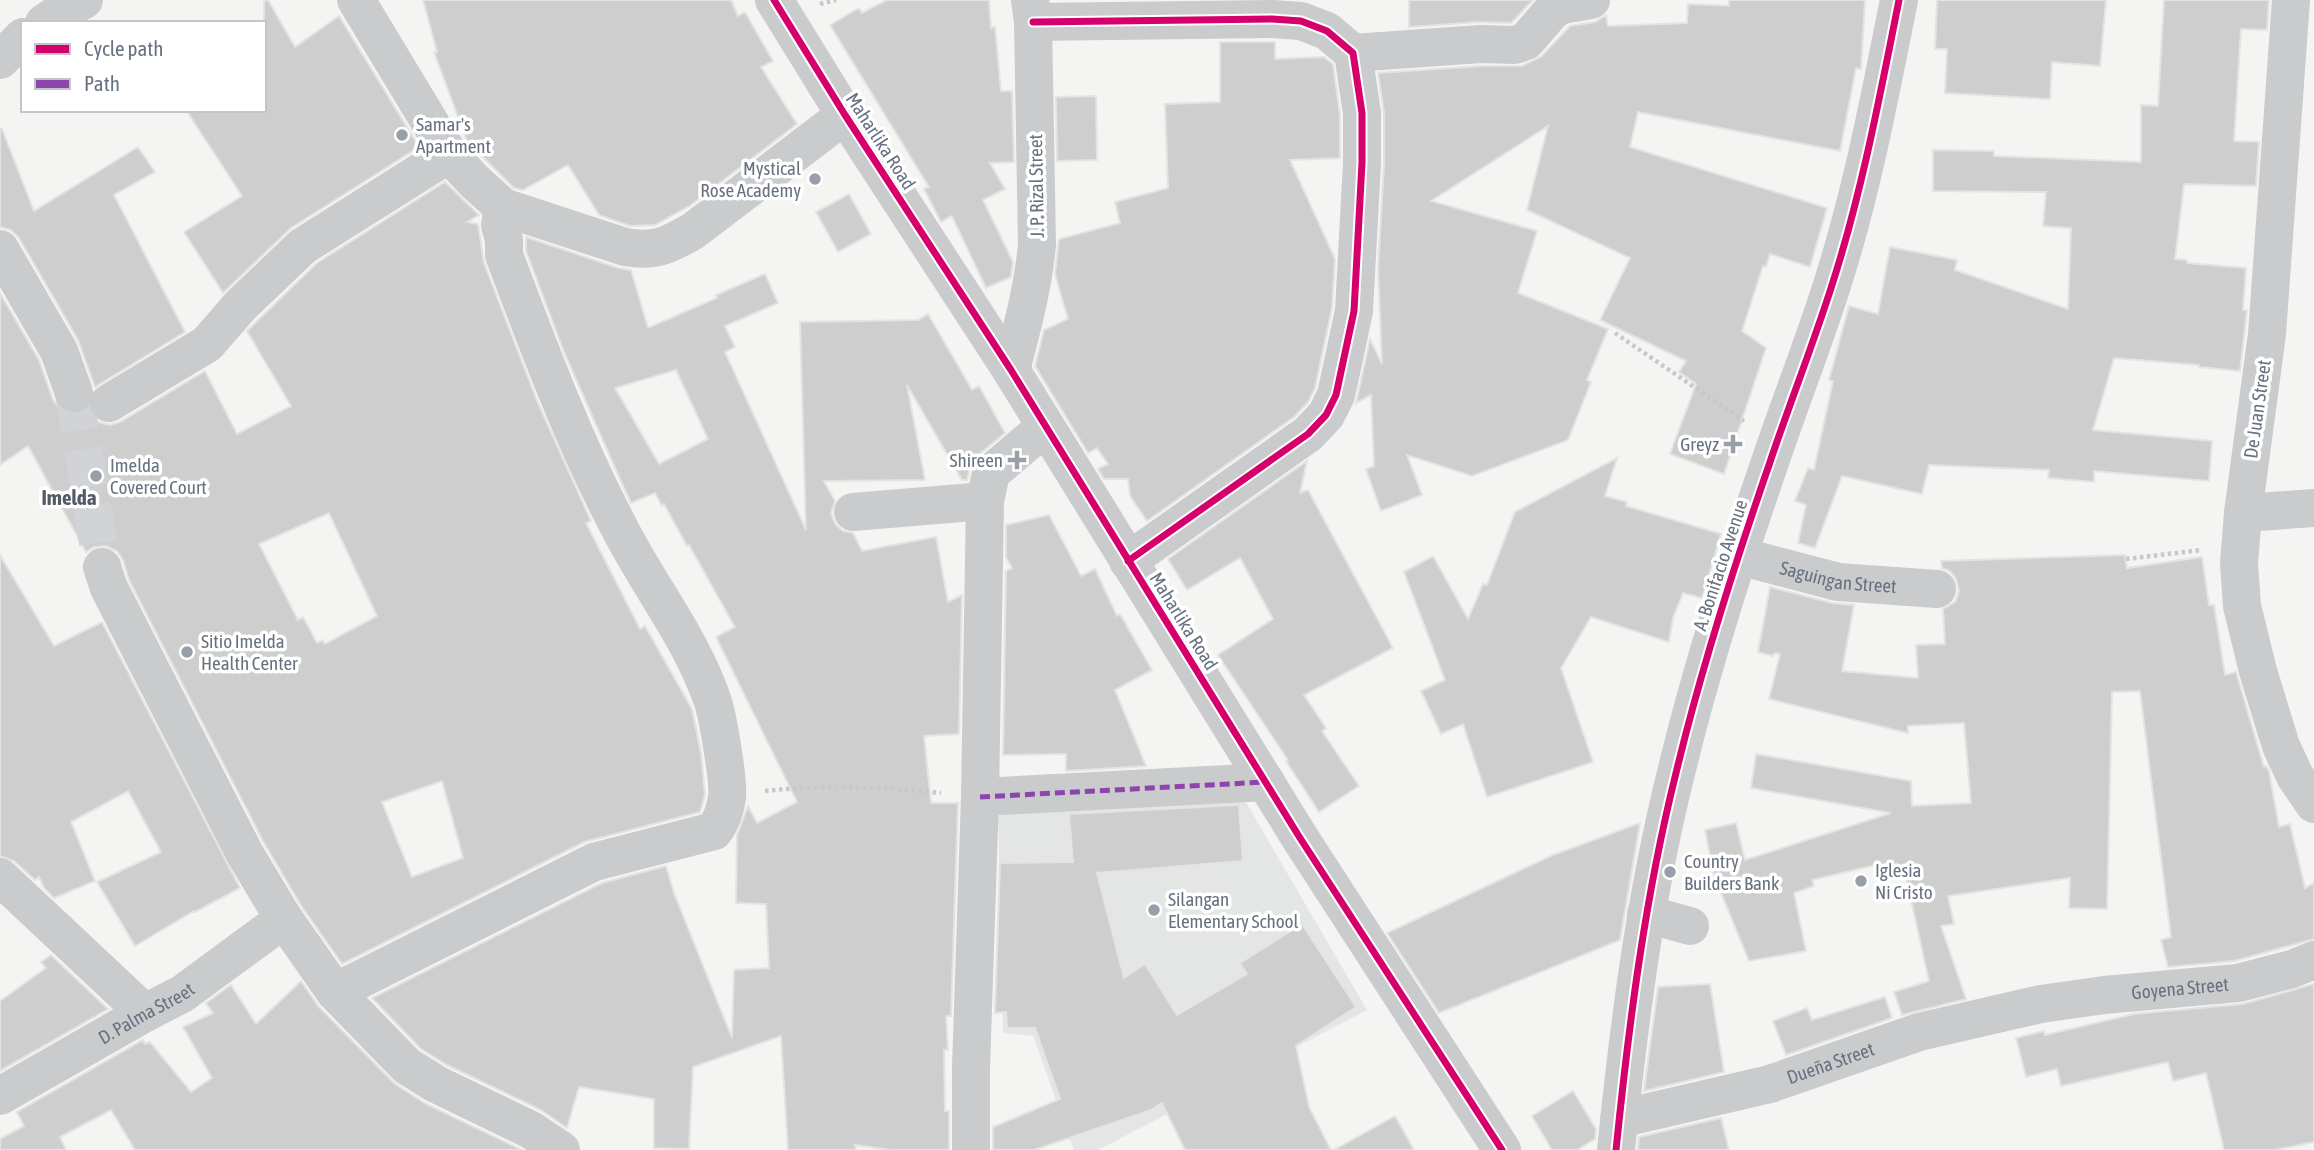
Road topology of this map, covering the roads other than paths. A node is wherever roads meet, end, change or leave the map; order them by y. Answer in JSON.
{"nodes":[{"id":1,"x":84,"y":0,"type":"edge"},
{"id":2,"x":356,"y":0,"type":"edge"},
{"id":3,"x":774,"y":0,"type":"edge"},
{"id":4,"x":1591,"y":0,"type":"edge"},
{"id":5,"x":1899,"y":0,"type":"edge"},
{"id":6,"x":2291,"y":0,"type":"edge"},
{"id":7,"x":1032,"y":11,"type":"edge"},
{"id":8,"x":47,"y":21,"type":"edge"},
{"id":9,"x":1337,"y":28,"type":"edge"},
{"id":10,"x":21,"y":39,"type":"edge"},
{"id":11,"x":0,"y":60,"type":"edge"},
{"id":12,"x":845,"y":115,"type":"junction"},
{"id":13,"x":450,"y":154,"type":"junction"},
{"id":14,"x":503,"y":207,"type":"junction"},
{"id":15,"x":0,"y":249,"type":"edge"},
{"id":16,"x":1011,"y":370,"type":"junction"},
{"id":17,"x":1045,"y":427,"type":"junction"},
{"id":18,"x":985,"y":500,"type":"junction"},
{"id":19,"x":2314,"y":508,"type":"edge"},
{"id":20,"x":853,"y":512,"type":"dead end"},
{"id":21,"x":2242,"y":529,"type":"junction"},
{"id":22,"x":1740,"y":556,"type":"junction"},
{"id":23,"x":1128,"y":561,"type":"junction"},
{"id":24,"x":106,"y":577,"type":"tunnel mouth"},
{"id":25,"x":1937,"y":589,"type":"dead end"},
{"id":26,"x":1266,"y":782,"type":"junction"},
{"id":27,"x":980,"y":797,"type":"junction"},
{"id":28,"x":2314,"y":804,"type":"edge"},
{"id":29,"x":0,"y":877,"type":"edge"},
{"id":30,"x":1646,"y":914,"type":"junction"},
{"id":31,"x":284,"y":919,"type":"junction"},
{"id":32,"x":1690,"y":926,"type":"dead end"},
{"id":33,"x":2314,"y":960,"type":"edge"},
{"id":34,"x":335,"y":992,"type":"junction"},
{"id":35,"x":2041,"y":1004,"type":"joint"},
{"id":36,"x":145,"y":1013,"type":"junction"},
{"id":37,"x":0,"y":1096,"type":"edge"},
{"id":38,"x":1617,"y":1135,"type":"edge"},
{"id":39,"x":561,"y":1150,"type":"edge"},
{"id":40,"x":971,"y":1150,"type":"edge"},
{"id":41,"x":1502,"y":1150,"type":"edge"}],
"edges":[{"from":1,"to":8,"type":"street"},
{"from":2,"to":13,"type":"street"},
{"from":3,"to":12,"type":"street","name":"Maharlika Road"},
{"from":4,"to":9,"type":"street"},
{"from":5,"to":22,"type":"street","name":"A. Bonifacio Avenue"},
{"from":6,"to":21,"type":"street","name":"De Juan Street"},
{"from":7,"to":9,"type":"street"},
{"from":7,"to":16,"type":"street","name":"J. P. Rizal Street"},
{"from":9,"to":23,"type":"street"},
{"from":10,"to":11,"type":"street"},
{"from":12,"to":14,"type":"street"},
{"from":12,"to":16,"type":"street","name":"Maharlika Road"},
{"from":13,"to":14,"type":"street"},
{"from":13,"to":15,"type":"street"},
{"from":14,"to":34,"type":"street"},
{"from":16,"to":17,"type":"street","name":"Maharlika Road"},
{"from":17,"to":18,"type":"street"},
{"from":17,"to":23,"type":"street","name":"Maharlika Road"},
{"from":18,"to":20,"type":"street"},
{"from":18,"to":27,"type":"street"},
{"from":19,"to":21,"type":"street"},
{"from":21,"to":28,"type":"street","name":"De Juan Street"},
{"from":22,"to":25,"type":"street","name":"Saguingan Street"},
{"from":22,"to":30,"type":"street","name":"A. Bonifacio Avenue"},
{"from":23,"to":26,"type":"street","name":"Maharlika Road"},
{"from":24,"to":31,"type":"street"},
{"from":26,"to":27,"type":"street"},
{"from":26,"to":41,"type":"street","name":"Maharlika Road"},
{"from":27,"to":40,"type":"street"},
{"from":29,"to":36,"type":"street"},
{"from":30,"to":32,"type":"street"},
{"from":30,"to":38,"type":"street","name":"A. Bonifacio Avenue"},
{"from":31,"to":34,"type":"street"},
{"from":31,"to":36,"type":"street","name":"D. Palma Street"},
{"from":33,"to":35,"type":"street","name":"Goyena Street"},
{"from":34,"to":39,"type":"street"},
{"from":35,"to":38,"type":"street","name":"Dueña Street"},
{"from":36,"to":37,"type":"street","name":"D. Palma Street"}]}
